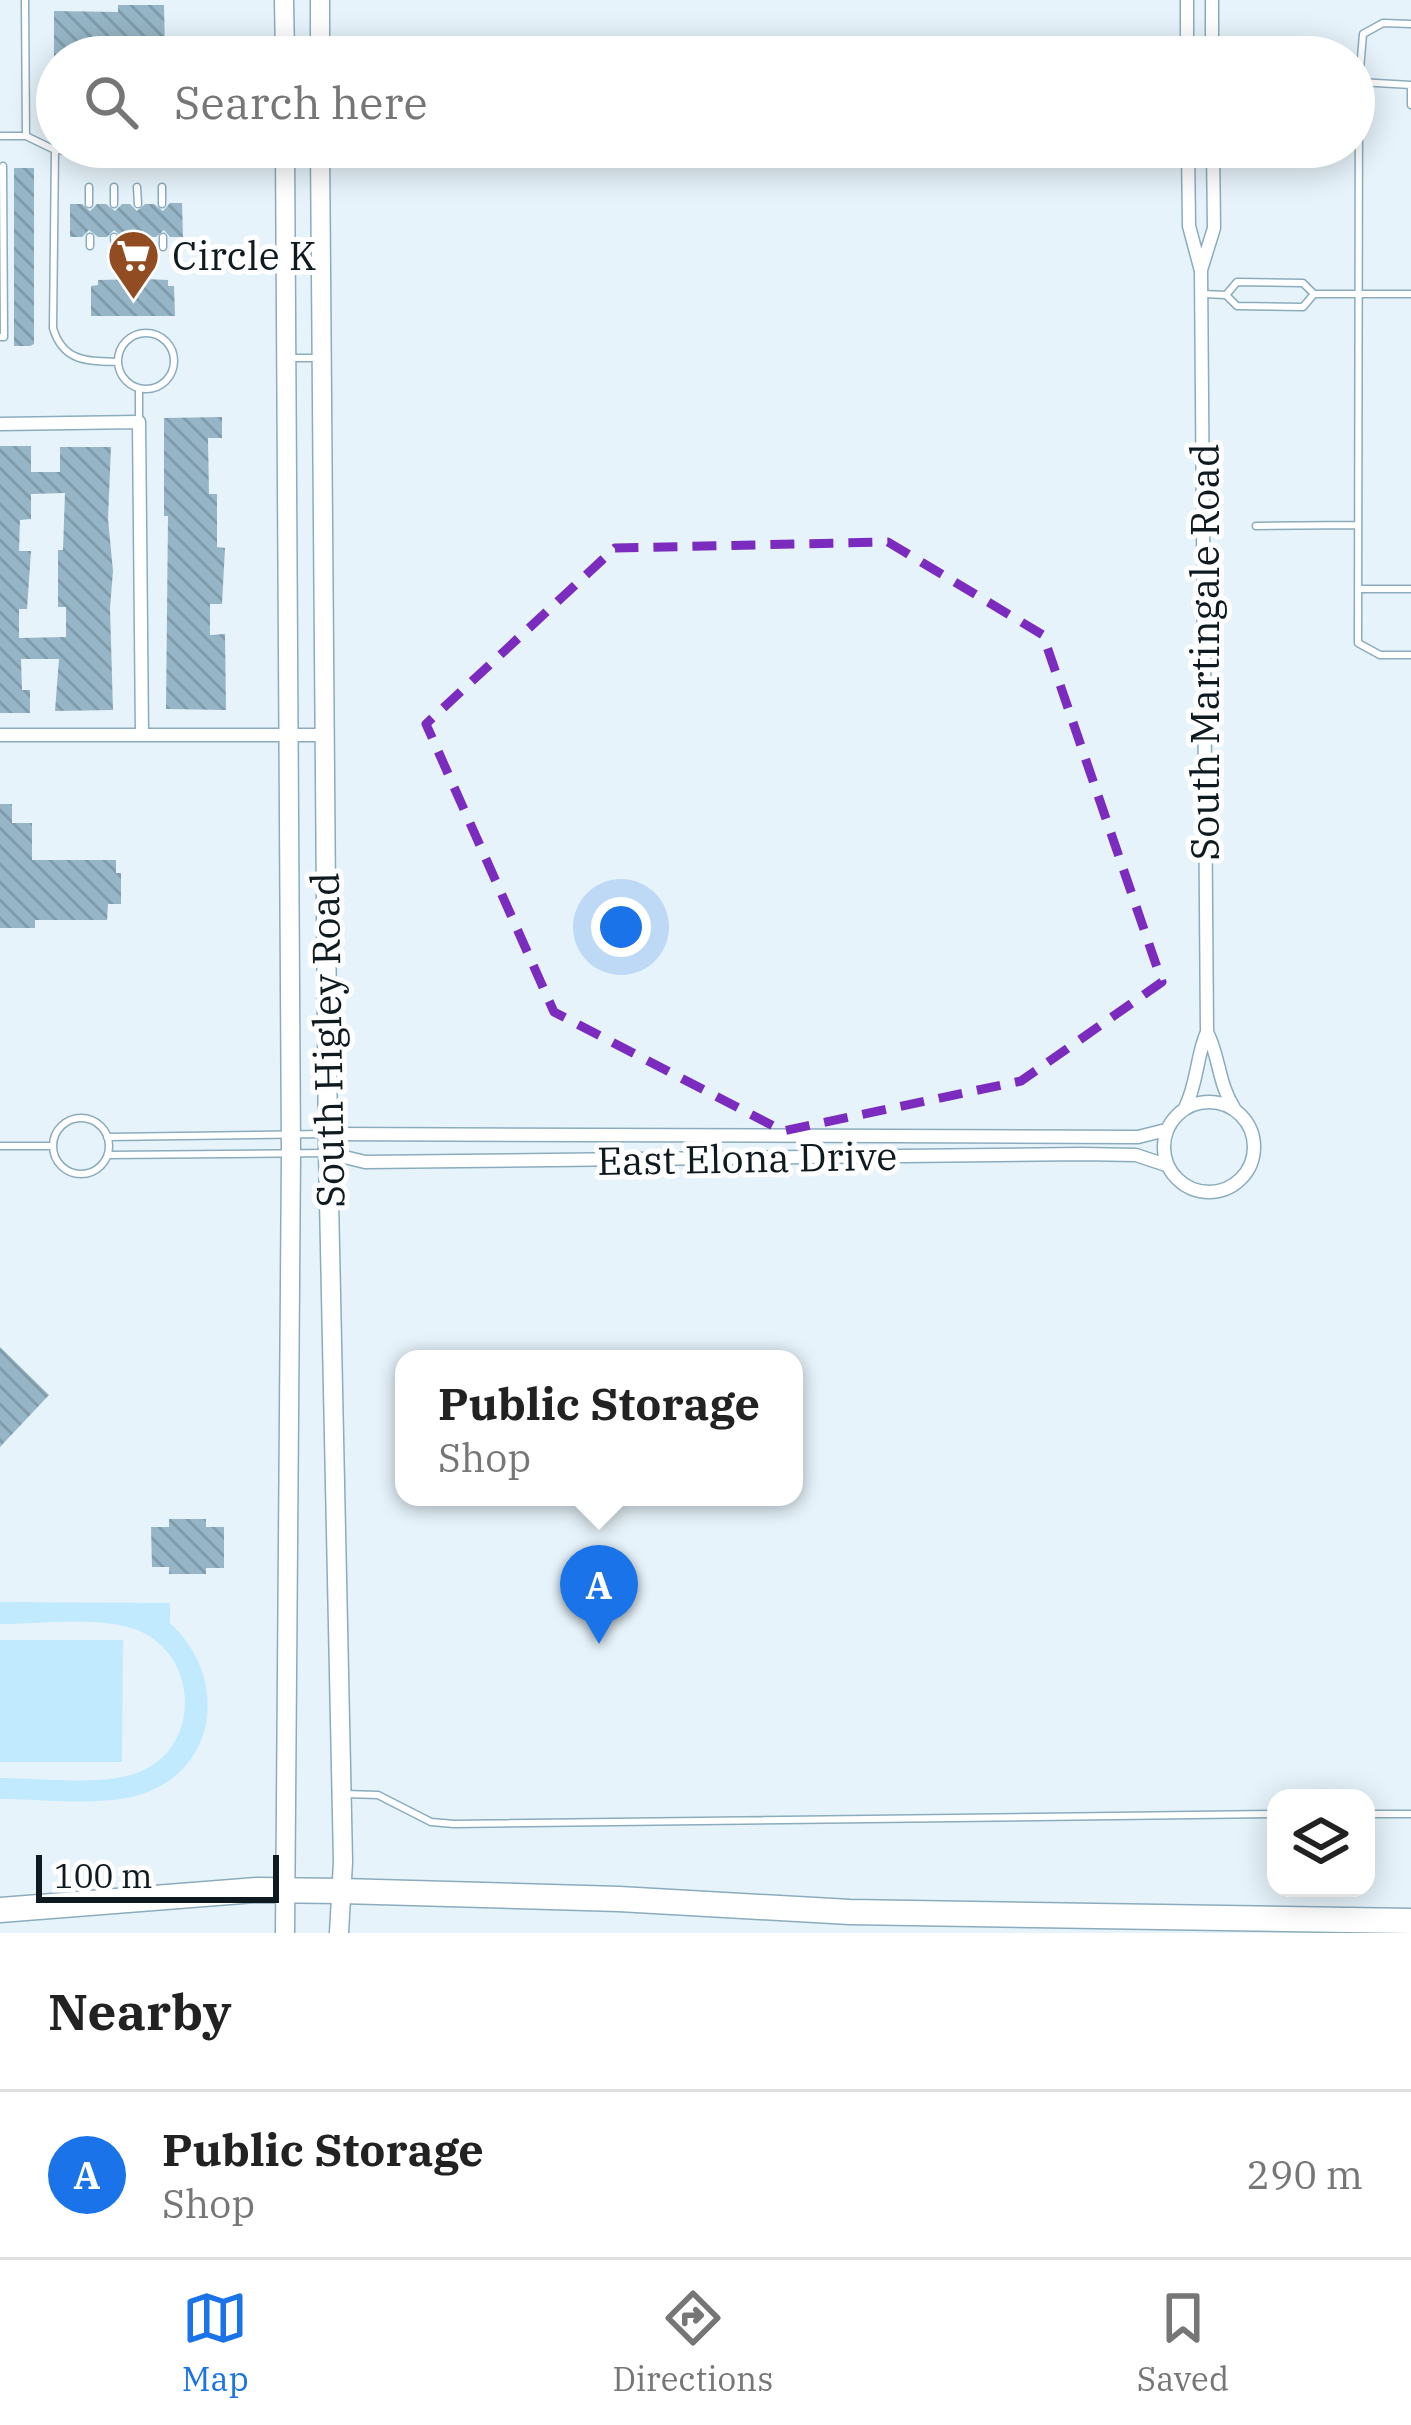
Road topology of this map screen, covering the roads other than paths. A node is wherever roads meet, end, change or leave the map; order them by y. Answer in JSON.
{"nodes":[{"id":1,"x":25,"y":0,"type":"edge"},
{"id":2,"x":284,"y":0,"type":"edge"},
{"id":3,"x":320,"y":0,"type":"edge"},
{"id":4,"x":1187,"y":0,"type":"edge"},
{"id":5,"x":1212,"y":0,"type":"edge"},
{"id":6,"x":1411,"y":24,"type":"edge"},
{"id":7,"x":284,"y":36,"type":"edge"},
{"id":8,"x":320,"y":36,"type":"edge"},
{"id":9,"x":1187,"y":36,"type":"edge"},
{"id":10,"x":1212,"y":36,"type":"edge"},
{"id":11,"x":1363,"y":36,"type":"edge"},
{"id":12,"x":1375,"y":83,"type":"edge"},
{"id":13,"x":1411,"y":85,"type":"edge"},
{"id":14,"x":1411,"y":105,"type":"edge"},
{"id":15,"x":0,"y":136,"type":"edge"},
{"id":16,"x":26,"y":136,"type":"junction"},
{"id":17,"x":36,"y":141,"type":"edge"},
{"id":18,"x":3,"y":166,"type":"dead end"},
{"id":19,"x":56,"y":168,"type":"edge"},
{"id":20,"x":285,"y":168,"type":"edge"},
{"id":21,"x":320,"y":168,"type":"edge"},
{"id":22,"x":1188,"y":168,"type":"edge"},
{"id":23,"x":1213,"y":168,"type":"edge"},
{"id":24,"x":1356,"y":168,"type":"edge"},
{"id":25,"x":88,"y":187,"type":"dead end"},
{"id":26,"x":114,"y":187,"type":"dead end"},
{"id":27,"x":137,"y":187,"type":"dead end"},
{"id":28,"x":162,"y":187,"type":"dead end"},
{"id":29,"x":89,"y":204,"type":"dead end"},
{"id":30,"x":114,"y":204,"type":"dead end"},
{"id":31,"x":138,"y":204,"type":"dead end"},
{"id":32,"x":162,"y":204,"type":"dead end"},
{"id":33,"x":138,"y":237,"type":"dead end"},
{"id":34,"x":163,"y":237,"type":"dead end"},
{"id":35,"x":139,"y":247,"type":"dead end"},
{"id":36,"x":163,"y":247,"type":"dead end"},
{"id":37,"x":1201,"y":271,"type":"junction"},
{"id":38,"x":1201,"y":294,"type":"junction"},
{"id":39,"x":1314,"y":294,"type":"junction"},
{"id":40,"x":1356,"y":294,"type":"junction"},
{"id":41,"x":1411,"y":294,"type":"edge"},
{"id":42,"x":1226,"y":295,"type":"junction"},
{"id":43,"x":0,"y":337,"type":"edge"},
{"id":44,"x":287,"y":358,"type":"junction"},
{"id":45,"x":321,"y":358,"type":"junction"},
{"id":46,"x":118,"y":362,"type":"junction"},
{"id":47,"x":139,"y":388,"type":"junction"},
{"id":48,"x":139,"y":422,"type":"junction"},
{"id":49,"x":0,"y":424,"type":"edge"},
{"id":50,"x":1358,"y":525,"type":"junction"},
{"id":51,"x":1256,"y":526,"type":"dead end"},
{"id":52,"x":1358,"y":589,"type":"junction"},
{"id":53,"x":1411,"y":590,"type":"edge"},
{"id":54,"x":1411,"y":655,"type":"edge"},
{"id":55,"x":288,"y":734,"type":"junction"},
{"id":56,"x":0,"y":735,"type":"edge"},
{"id":57,"x":142,"y":735,"type":"junction"},
{"id":58,"x":324,"y":735,"type":"junction"},
{"id":59,"x":1207,"y":1032,"type":"junction"},
{"id":60,"x":1185,"y":1108,"type":"junction"},
{"id":61,"x":1234,"y":1109,"type":"junction"},
{"id":62,"x":1166,"y":1130,"type":"junction"},
{"id":63,"x":107,"y":1137,"type":"junction"},
{"id":64,"x":291,"y":1144,"type":"junction"},
{"id":65,"x":328,"y":1144,"type":"junction"},
{"id":66,"x":0,"y":1146,"type":"edge"},
{"id":67,"x":52,"y":1146,"type":"junction"},
{"id":68,"x":108,"y":1155,"type":"junction"},
{"id":69,"x":1166,"y":1165,"type":"junction"},
{"id":70,"x":340,"y":1793,"type":"junction"},
{"id":71,"x":1267,"y":1814,"type":"edge"},
{"id":72,"x":1375,"y":1814,"type":"edge"},
{"id":73,"x":1411,"y":1814,"type":"edge"},
{"id":74,"x":285,"y":1891,"type":"junction"},
{"id":75,"x":342,"y":1891,"type":"junction"},
{"id":76,"x":0,"y":1910,"type":"edge"},
{"id":77,"x":1411,"y":1922,"type":"edge"},
{"id":78,"x":339,"y":1926,"type":"edge"},
{"id":79,"x":285,"y":1931,"type":"edge"}],
"edges":[{"from":1,"to":16,"type":"lane"},
{"from":2,"to":7,"type":"main road"},
{"from":3,"to":8,"type":"main road"},
{"from":4,"to":9,"type":"street"},
{"from":5,"to":10,"type":"street"},
{"from":6,"to":11,"type":"lane"},
{"from":12,"to":13,"type":"lane"},
{"from":13,"to":14,"type":"lane"},
{"from":15,"to":16,"type":"lane"},
{"from":16,"to":17,"type":"lane"},
{"from":18,"to":43,"type":"lane"},
{"from":19,"to":46,"type":"lane"},
{"from":20,"to":44,"type":"main road","name":"South Higley Road"},
{"from":21,"to":45,"type":"main road","name":"South Higley Road"},
{"from":22,"to":37,"type":"street","name":"South Martingale Road"},
{"from":23,"to":37,"type":"street","name":"South Martingale Road"},
{"from":24,"to":40,"type":"lane"},
{"from":25,"to":29,"type":"lane"},
{"from":26,"to":30,"type":"lane"},
{"from":27,"to":31,"type":"lane"},
{"from":28,"to":32,"type":"lane"},
{"from":33,"to":35,"type":"lane"},
{"from":34,"to":36,"type":"lane"},
{"from":37,"to":38,"type":"street","name":"South Martingale Road"},
{"from":38,"to":42,"type":"lane"},
{"from":38,"to":59,"type":"street","name":"South Martingale Road"},
{"from":39,"to":40,"type":"lane"},
{"from":39,"to":42,"type":"lane"},
{"from":39,"to":42,"type":"lane"},
{"from":40,"to":41,"type":"lane"},
{"from":40,"to":50,"type":"lane"},
{"from":44,"to":45,"type":"lane"},
{"from":44,"to":55,"type":"main road","name":"South Higley Road"},
{"from":45,"to":58,"type":"main road","name":"South Higley Road"},
{"from":46,"to":47,"type":"lane"},
{"from":46,"to":47,"type":"lane"},
{"from":47,"to":48,"type":"lane"},
{"from":48,"to":49,"type":"street"},
{"from":48,"to":57,"type":"street"},
{"from":50,"to":51,"type":"lane"},
{"from":50,"to":52,"type":"lane"},
{"from":52,"to":53,"type":"lane"},
{"from":52,"to":54,"type":"lane"},
{"from":55,"to":57,"type":"street"},
{"from":55,"to":58,"type":"street"},
{"from":55,"to":64,"type":"main road","name":"South Higley Road"},
{"from":56,"to":57,"type":"street"},
{"from":58,"to":65,"type":"main road","name":"South Higley Road"},
{"from":59,"to":60,"type":"street","name":"South Martingale Road"},
{"from":59,"to":61,"type":"street","name":"South Martingale Road"},
{"from":60,"to":61,"type":"street"},
{"from":60,"to":62,"type":"street"},
{"from":61,"to":69,"type":"street"},
{"from":62,"to":65,"type":"street","name":"East Elona Drive"},
{"from":62,"to":69,"type":"street"},
{"from":63,"to":64,"type":"lane"},
{"from":63,"to":67,"type":"lane"},
{"from":63,"to":68,"type":"lane"},
{"from":64,"to":65,"type":"lane"},
{"from":64,"to":65,"type":"lane"},
{"from":64,"to":68,"type":"lane"},
{"from":64,"to":74,"type":"main road","name":"South Higley Road"},
{"from":65,"to":69,"type":"street","name":"East Elona Drive"},
{"from":65,"to":70,"type":"main road","name":"South Higley Road"},
{"from":66,"to":67,"type":"lane"},
{"from":67,"to":68,"type":"lane"},
{"from":70,"to":71,"type":"lane"},
{"from":70,"to":75,"type":"main road","name":"South Higley Road"},
{"from":72,"to":73,"type":"lane"},
{"from":74,"to":75,"type":"highway"},
{"from":74,"to":76,"type":"highway"},
{"from":74,"to":79,"type":"main road","name":"South Higley Road"},
{"from":75,"to":77,"type":"highway"},
{"from":75,"to":78,"type":"main road","name":"South Higley Road"}]}
